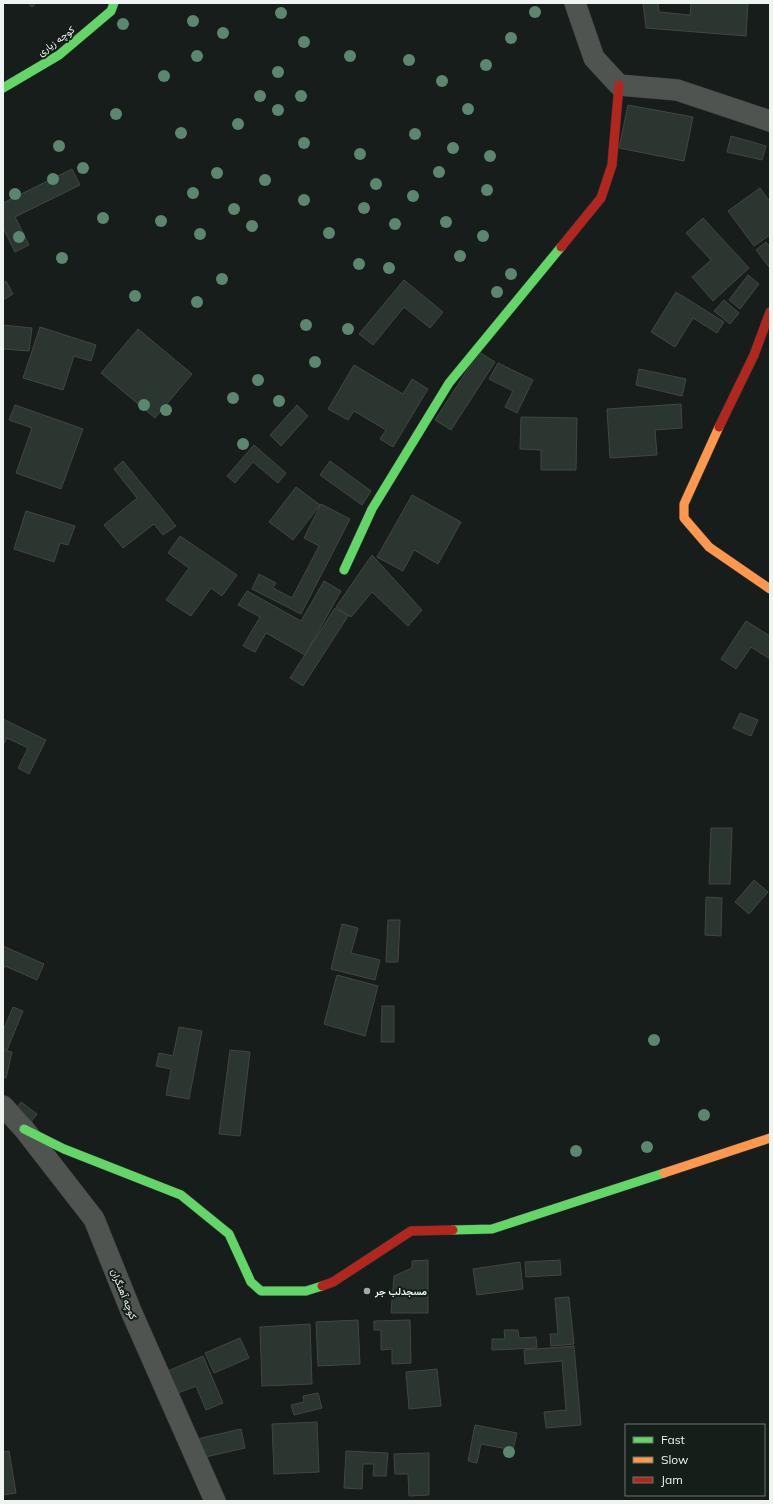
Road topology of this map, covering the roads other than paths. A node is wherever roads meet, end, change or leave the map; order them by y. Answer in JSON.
{"nodes":[{"id":1,"x":114,"y":3,"type":"edge"},
{"id":2,"x":575,"y":3,"type":"edge"},
{"id":3,"x":619,"y":85,"type":"junction"},
{"id":4,"x":3,"y":88,"type":"edge"},
{"id":5,"x":770,"y":121,"type":"edge"},
{"id":6,"x":770,"y":312,"type":"edge"},
{"id":7,"x":344,"y":570,"type":"dead end"},
{"id":8,"x":770,"y":589,"type":"edge"},
{"id":9,"x":3,"y":1106,"type":"edge"},
{"id":10,"x":24,"y":1130,"type":"junction"},
{"id":11,"x":770,"y":1138,"type":"edge"},
{"id":12,"x":215,"y":1501,"type":"edge"}],
"edges":[{"from":1,"to":4,"type":"street","name":"کوچه زیاری"},
{"from":2,"to":3,"type":"street"},
{"from":3,"to":5,"type":"street"},
{"from":3,"to":7,"type":"street"},
{"from":6,"to":8,"type":"street"},
{"from":9,"to":10,"type":"street","name":"کوچه آهنگران"},
{"from":10,"to":11,"type":"street"},
{"from":10,"to":12,"type":"street","name":"کوچه آهنگران"}]}
